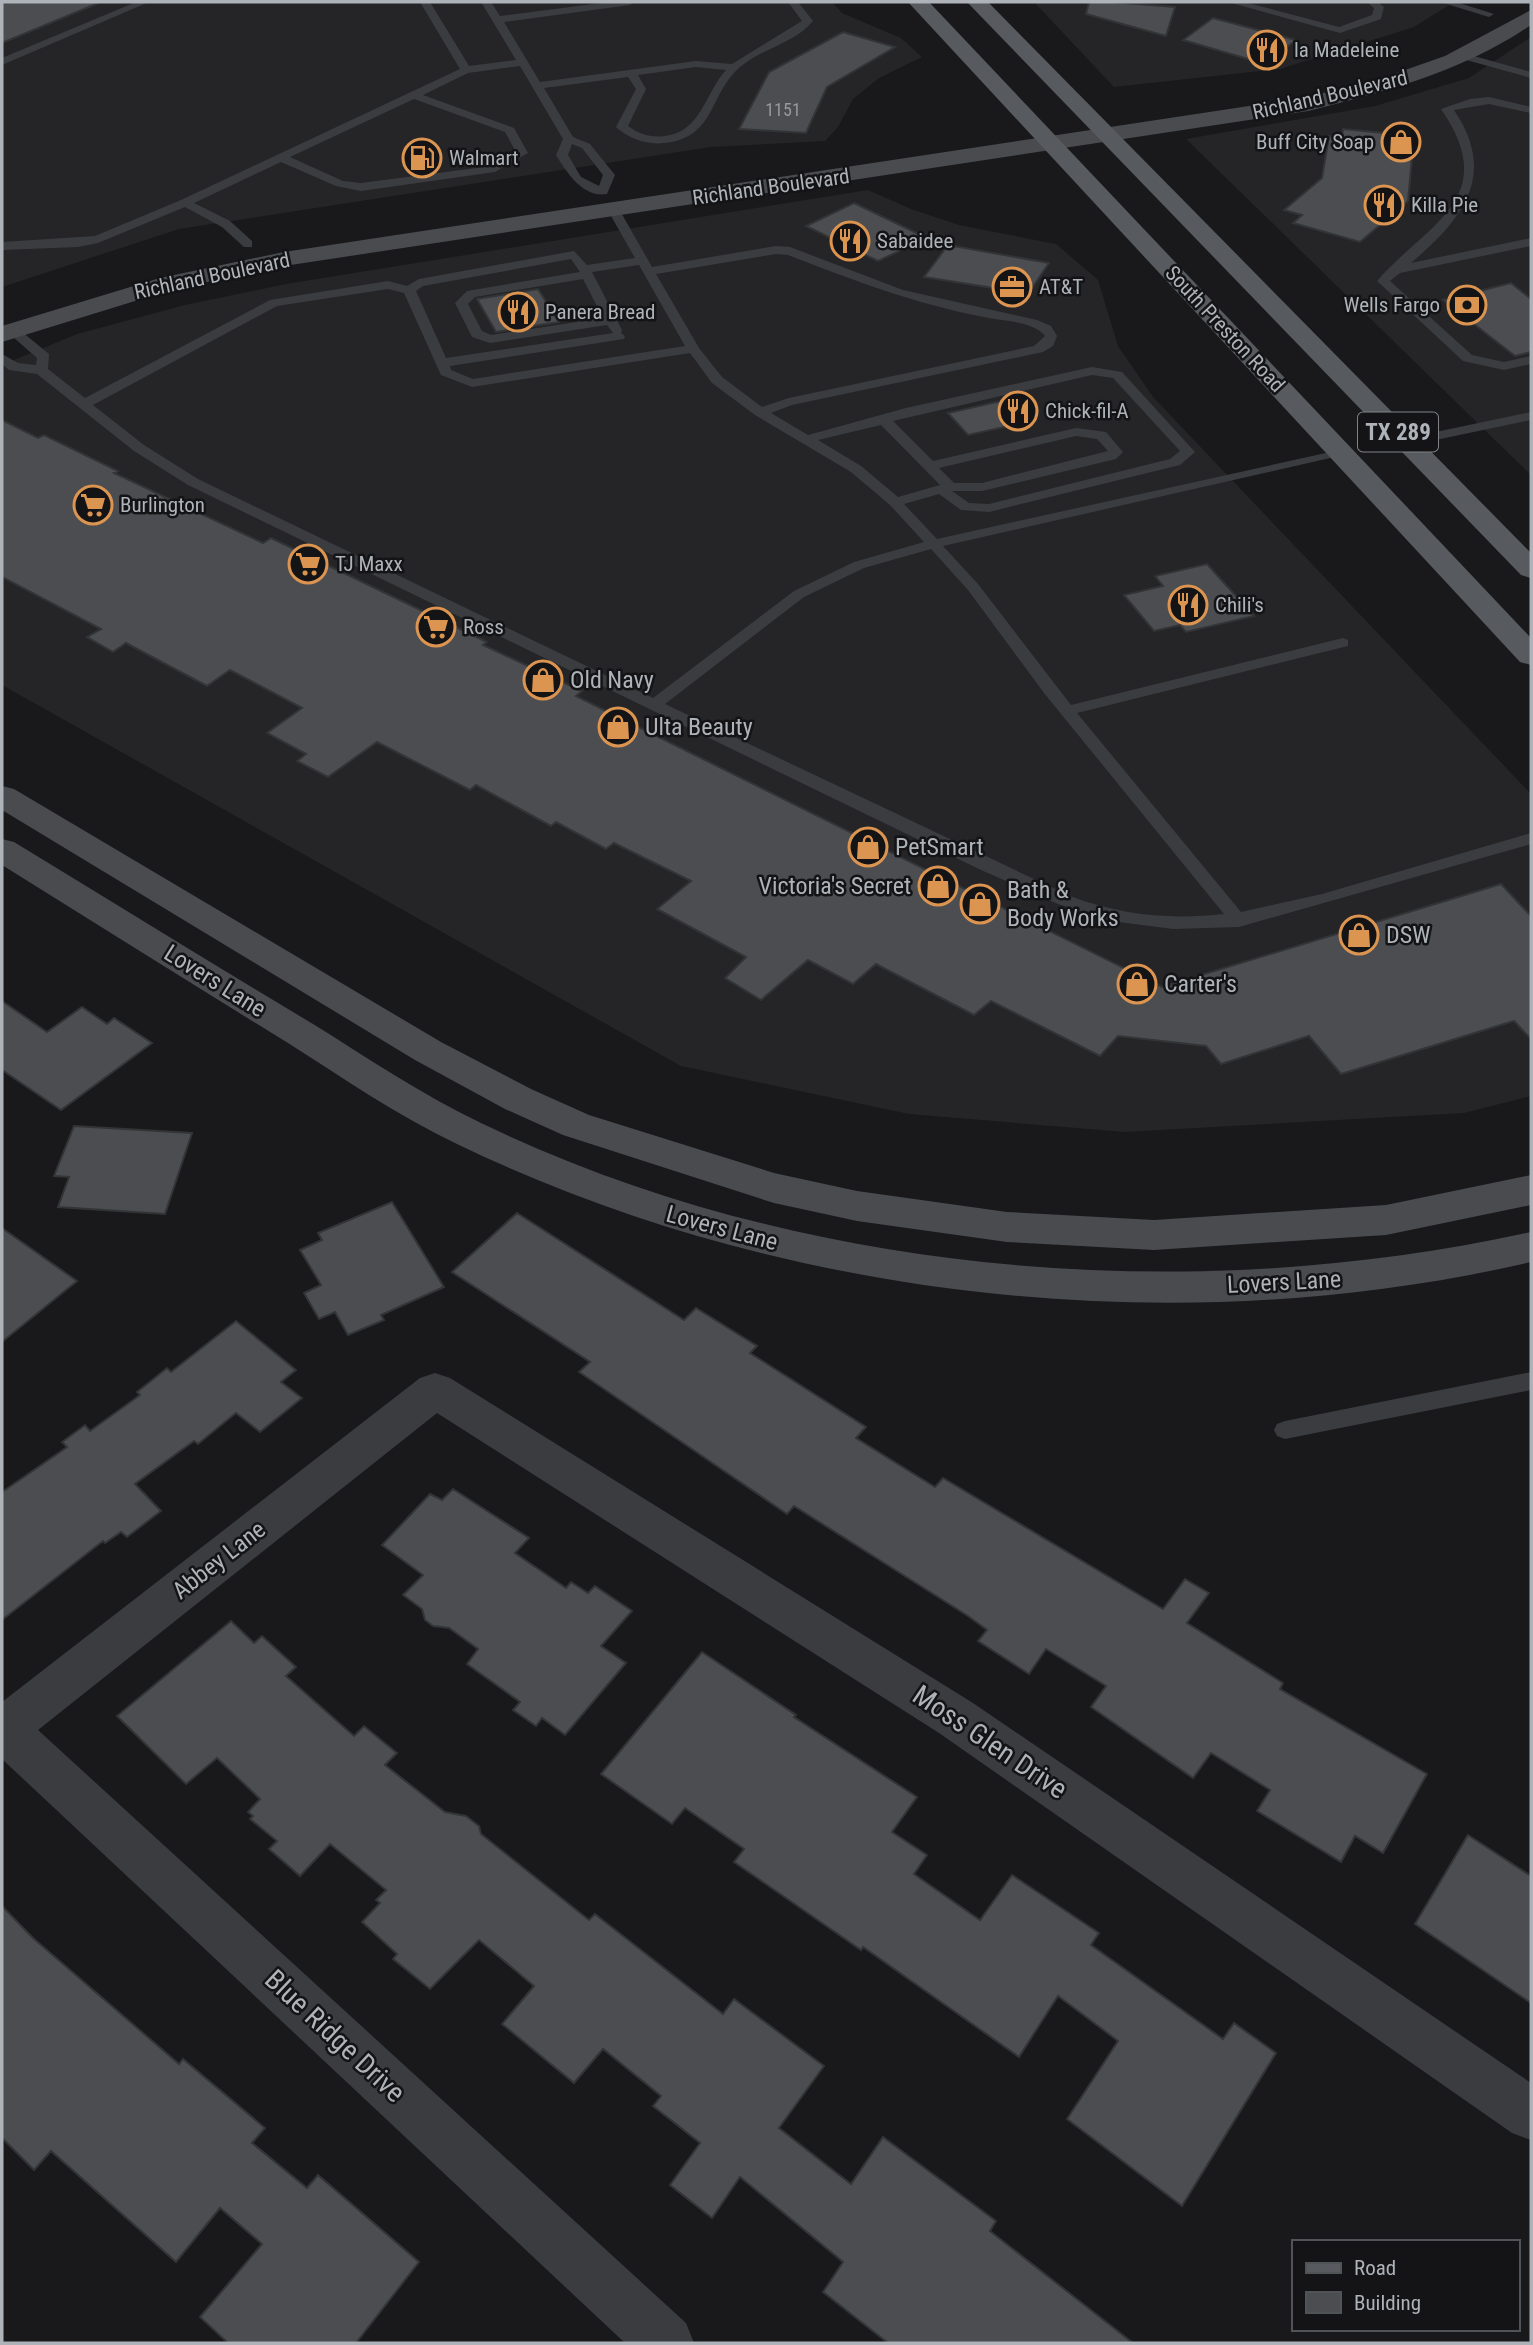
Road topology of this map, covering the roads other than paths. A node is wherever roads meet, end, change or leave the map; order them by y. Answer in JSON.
{"nodes":[{"id":1,"x":144,"y":2,"type":"edge"},
{"id":2,"x":425,"y":2,"type":"edge"},
{"id":3,"x":486,"y":2,"type":"edge"},
{"id":4,"x":630,"y":2,"type":"edge"},
{"id":5,"x":793,"y":2,"type":"edge"},
{"id":6,"x":918,"y":2,"type":"edge"},
{"id":7,"x":977,"y":2,"type":"edge"},
{"id":8,"x":1233,"y":2,"type":"edge"},
{"id":9,"x":1372,"y":2,"type":"edge"},
{"id":10,"x":1445,"y":2,"type":"edge"},
{"id":11,"x":1497,"y":8,"type":"edge"},
{"id":12,"x":1531,"y":16,"type":"edge"},
{"id":13,"x":496,"y":20,"type":"junction"},
{"id":14,"x":1463,"y":29,"type":"dead end"},
{"id":15,"x":1462,"y":56,"type":"junction"},
{"id":16,"x":2,"y":62,"type":"edge"},
{"id":17,"x":521,"y":63,"type":"junction"},
{"id":18,"x":1381,"y":63,"type":"dead end"},
{"id":19,"x":734,"y":67,"type":"junction"},
{"id":20,"x":466,"y":70,"type":"junction"},
{"id":21,"x":631,"y":73,"type":"junction"},
{"id":22,"x":1531,"y":75,"type":"edge"},
{"id":23,"x":536,"y":86,"type":"junction"},
{"id":24,"x":410,"y":94,"type":"junction"},
{"id":25,"x":1531,"y":110,"type":"edge"},
{"id":26,"x":1099,"y":128,"type":"junction"},
{"id":27,"x":1046,"y":136,"type":"junction"},
{"id":28,"x":569,"y":139,"type":"junction"},
{"id":29,"x":280,"y":157,"type":"junction"},
{"id":30,"x":608,"y":201,"type":"junction"},
{"id":31,"x":185,"y":202,"type":"junction"},
{"id":32,"x":1525,"y":243,"type":"edge"},
{"id":33,"x":248,"y":244,"type":"junction"},
{"id":34,"x":2,"y":246,"type":"edge"},
{"id":35,"x":1531,"y":254,"type":"edge"},
{"id":36,"x":646,"y":265,"type":"junction"},
{"id":37,"x":1396,"y":270,"type":"junction"},
{"id":38,"x":586,"y":272,"type":"junction"},
{"id":39,"x":409,"y":290,"type":"junction"},
{"id":40,"x":611,"y":321,"type":"junction"},
{"id":41,"x":4,"y":324,"type":"edge"},
{"id":42,"x":619,"y":336,"type":"junction"},
{"id":43,"x":693,"y":349,"type":"junction"},
{"id":44,"x":2,"y":358,"type":"edge"},
{"id":45,"x":631,"y":359,"type":"junction"},
{"id":46,"x":1531,"y":360,"type":"edge"},
{"id":47,"x":441,"y":363,"type":"junction"},
{"id":48,"x":41,"y":370,"type":"junction"},
{"id":49,"x":84,"y":404,"type":"junction"},
{"id":50,"x":760,"y":412,"type":"junction"},
{"id":51,"x":1531,"y":416,"type":"edge"},
{"id":52,"x":884,"y":420,"type":"junction"},
{"id":53,"x":807,"y":439,"type":"junction"},
{"id":54,"x":1407,"y":442,"type":"junction"},
{"id":55,"x":1339,"y":452,"type":"junction"},
{"id":56,"x":930,"y":466,"type":"junction"},
{"id":57,"x":945,"y":488,"type":"junction"},
{"id":58,"x":895,"y":502,"type":"junction"},
{"id":59,"x":935,"y":543,"type":"junction"},
{"id":60,"x":1531,"y":569,"type":"edge"},
{"id":61,"x":1343,"y":643,"type":"dead end"},
{"id":62,"x":1531,"y":656,"type":"edge"},
{"id":63,"x":654,"y":705,"type":"junction"},
{"id":64,"x":1067,"y":711,"type":"junction"},
{"id":65,"x":2,"y":796,"type":"edge"},
{"id":66,"x":1531,"y":838,"type":"edge"},
{"id":67,"x":2,"y":850,"type":"edge"},
{"id":68,"x":1239,"y":920,"type":"junction"},
{"id":69,"x":1531,"y":1190,"type":"edge"},
{"id":70,"x":1531,"y":1247,"type":"edge"},
{"id":71,"x":1531,"y":1381,"type":"edge"},
{"id":72,"x":435,"y":1390,"type":"joint"},
{"id":73,"x":1285,"y":1430,"type":"dead end"},
{"id":74,"x":2,"y":1730,"type":"edge"},
{"id":75,"x":1531,"y":2114,"type":"edge"},
{"id":76,"x":666,"y":2343,"type":"edge"}],
"edges":[{"from":1,"to":16,"type":"lane"},
{"from":2,"to":20,"type":"lane"},
{"from":3,"to":13,"type":"lane"},
{"from":4,"to":13,"type":"lane"},
{"from":5,"to":19,"type":"lane"},
{"from":6,"to":27,"type":"main road","name":"South Preston Road","number":"TX 289"},
{"from":7,"to":26,"type":"main road","number":"TX 289"},
{"from":8,"to":9,"type":"lane"},
{"from":10,"to":11,"type":"lane"},
{"from":11,"to":14,"type":"street"},
{"from":12,"to":15,"type":"street","name":"Richland Boulevard"},
{"from":13,"to":17,"type":"lane"},
{"from":15,"to":22,"type":"lane"},
{"from":15,"to":26,"type":"street","name":"Richland Boulevard"},
{"from":17,"to":20,"type":"lane"},
{"from":17,"to":23,"type":"lane"},
{"from":18,"to":26,"type":"street","name":"Richland Boulevard"},
{"from":19,"to":21,"type":"lane"},
{"from":19,"to":21,"type":"lane"},
{"from":20,"to":24,"type":"lane"},
{"from":21,"to":23,"type":"lane"},
{"from":23,"to":28,"type":"lane"},
{"from":24,"to":29,"type":"lane"},
{"from":24,"to":29,"type":"lane"},
{"from":25,"to":37,"type":"lane"},
{"from":26,"to":27,"type":"street","name":"Richland Boulevard"},
{"from":26,"to":54,"type":"main road","number":"TX 289"},
{"from":27,"to":30,"type":"street","name":"Richland Boulevard"},
{"from":27,"to":55,"type":"main road","name":"South Preston Road","number":"TX 289"},
{"from":28,"to":30,"type":"lane"},
{"from":28,"to":30,"type":"lane"},
{"from":29,"to":31,"type":"lane"},
{"from":30,"to":33,"type":"street","name":"Richland Boulevard"},
{"from":30,"to":36,"type":"lane"},
{"from":30,"to":41,"type":"street","name":"Richland Boulevard"},
{"from":31,"to":33,"type":"lane"},
{"from":31,"to":34,"type":"lane"},
{"from":32,"to":35,"type":"lane"},
{"from":32,"to":37,"type":"lane"},
{"from":33,"to":41,"type":"street","name":"Richland Boulevard"},
{"from":36,"to":38,"type":"lane"},
{"from":36,"to":43,"type":"lane"},
{"from":36,"to":50,"type":"lane"},
{"from":37,"to":46,"type":"lane"},
{"from":38,"to":39,"type":"lane"},
{"from":38,"to":40,"type":"lane"},
{"from":38,"to":40,"type":"lane"},
{"from":39,"to":47,"type":"lane"},
{"from":39,"to":49,"type":"lane"},
{"from":40,"to":42,"type":"lane"},
{"from":41,"to":48,"type":"lane"},
{"from":42,"to":45,"type":"lane"},
{"from":42,"to":47,"type":"lane"},
{"from":43,"to":45,"type":"lane"},
{"from":43,"to":50,"type":"lane"},
{"from":44,"to":48,"type":"lane"},
{"from":45,"to":47,"type":"lane"},
{"from":48,"to":49,"type":"lane"},
{"from":49,"to":63,"type":"lane"},
{"from":50,"to":53,"type":"lane"},
{"from":51,"to":54,"type":"lane"},
{"from":52,"to":53,"type":"lane"},
{"from":52,"to":56,"type":"lane"},
{"from":52,"to":57,"type":"lane"},
{"from":53,"to":58,"type":"lane"},
{"from":54,"to":60,"type":"main road","number":"TX 289"},
{"from":55,"to":59,"type":"lane"},
{"from":55,"to":62,"type":"main road","name":"South Preston Road","number":"TX 289"},
{"from":56,"to":57,"type":"lane"},
{"from":56,"to":57,"type":"lane"},
{"from":57,"to":58,"type":"lane"},
{"from":58,"to":59,"type":"lane"},
{"from":59,"to":63,"type":"lane"},
{"from":59,"to":64,"type":"lane"},
{"from":61,"to":64,"type":"lane"},
{"from":63,"to":68,"type":"lane"},
{"from":64,"to":68,"type":"lane"},
{"from":65,"to":69,"type":"street","name":"Lovers Lane"},
{"from":66,"to":68,"type":"lane"},
{"from":67,"to":70,"type":"street","name":"Lovers Lane"},
{"from":71,"to":73,"type":"lane"},
{"from":72,"to":74,"type":"street","name":"Abbey Lane"},
{"from":72,"to":75,"type":"street","name":"Moss Glen Drive"},
{"from":74,"to":76,"type":"street","name":"Blue Ridge Drive"}]}
